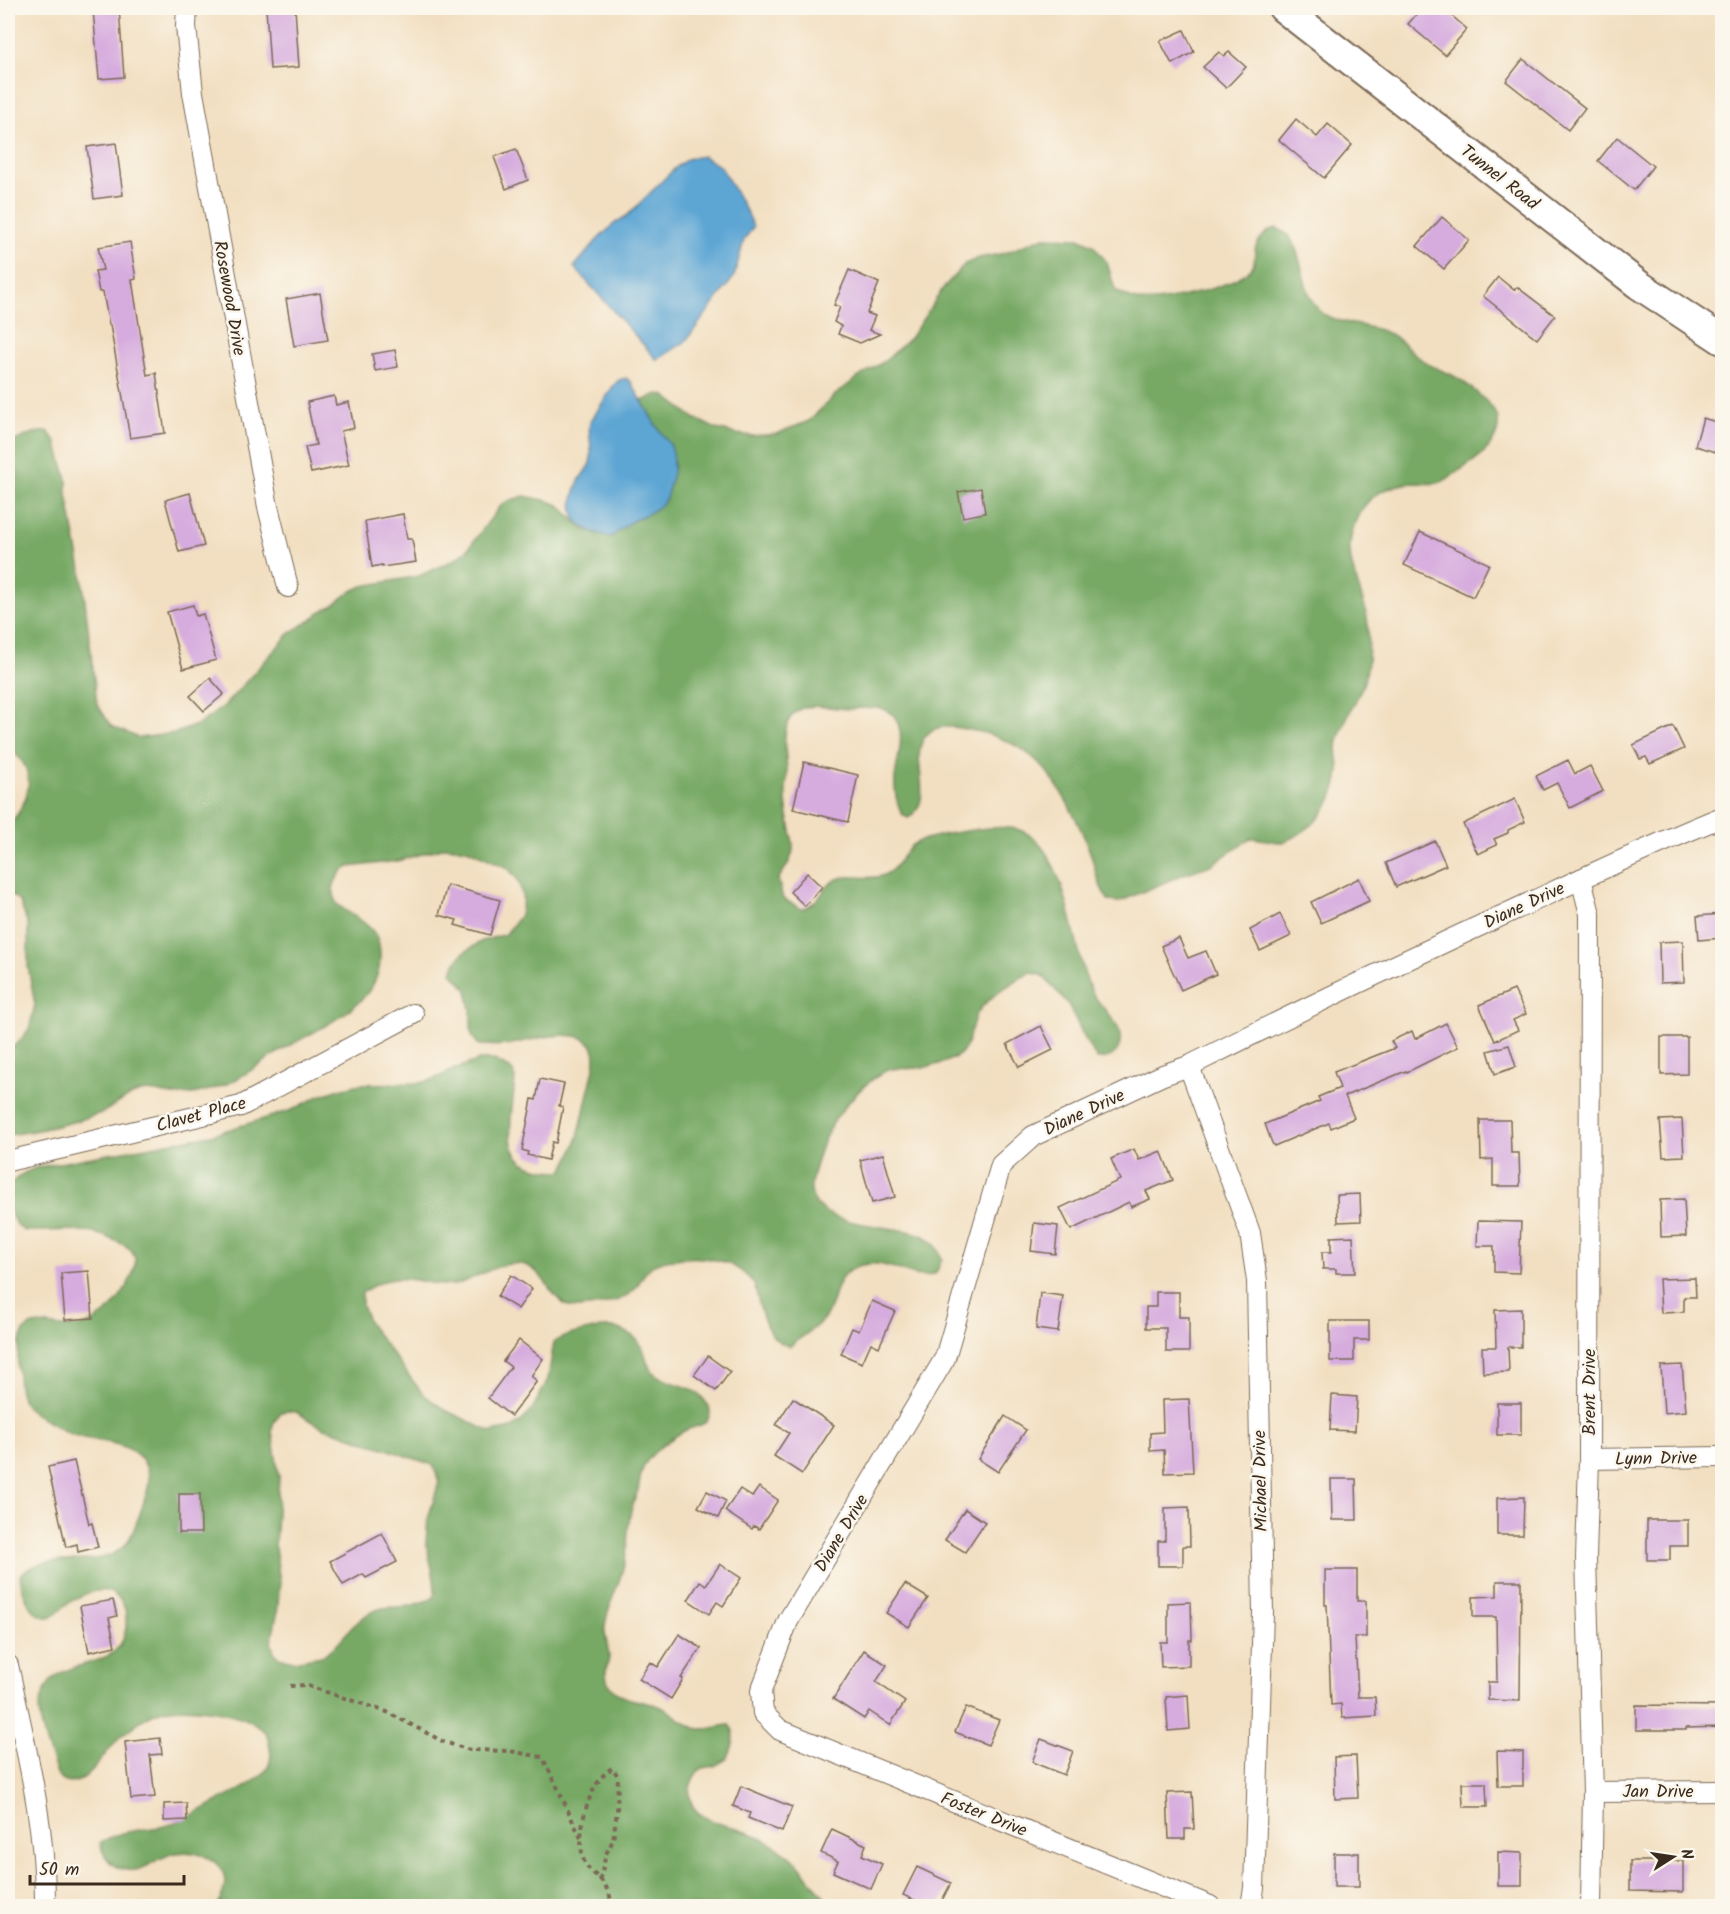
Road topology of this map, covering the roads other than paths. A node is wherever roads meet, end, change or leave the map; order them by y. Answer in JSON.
{"nodes":[{"id":1,"x":187,"y":8,"type":"edge"},
{"id":2,"x":1283,"y":8,"type":"edge"},
{"id":3,"x":1722,"y":340,"type":"edge"},
{"id":4,"x":288,"y":587,"type":"dead end"},
{"id":5,"x":1722,"y":817,"type":"edge"},
{"id":6,"x":1581,"y":879,"type":"junction"},
{"id":7,"x":413,"y":1014,"type":"dead end"},
{"id":8,"x":1189,"y":1066,"type":"junction"},
{"id":9,"x":8,"y":1161,"type":"edge"},
{"id":10,"x":1722,"y":1457,"type":"edge"},
{"id":11,"x":1589,"y":1459,"type":"junction"},
{"id":12,"x":8,"y":1665,"type":"edge"},
{"id":13,"x":763,"y":1713,"type":"joint"},
{"id":14,"x":1722,"y":1791,"type":"edge"},
{"id":15,"x":1593,"y":1792,"type":"junction"},
{"id":16,"x":45,"y":1906,"type":"edge"},
{"id":17,"x":1210,"y":1906,"type":"edge"},
{"id":18,"x":1251,"y":1906,"type":"edge"},
{"id":19,"x":1591,"y":1906,"type":"edge"}],
"edges":[{"from":1,"to":4,"type":"street","name":"Rosewood Drive"},
{"from":2,"to":3,"type":"main road","name":"Tunnel Road"},
{"from":5,"to":6,"type":"street","name":"Diane Drive"},
{"from":6,"to":8,"type":"street","name":"Diane Drive"},
{"from":6,"to":11,"type":"street","name":"Brent Drive"},
{"from":7,"to":9,"type":"street","name":"Clavet Place"},
{"from":8,"to":13,"type":"street","name":"Diane Drive"},
{"from":8,"to":18,"type":"street","name":"Michael Drive"},
{"from":10,"to":11,"type":"street","name":"Lynn Drive"},
{"from":11,"to":15,"type":"street","name":"Brent Drive"},
{"from":12,"to":16,"type":"street"},
{"from":13,"to":17,"type":"street","name":"Foster Drive"},
{"from":14,"to":15,"type":"street","name":"Jan Drive"},
{"from":15,"to":19,"type":"street","name":"Brent Drive"}]}
